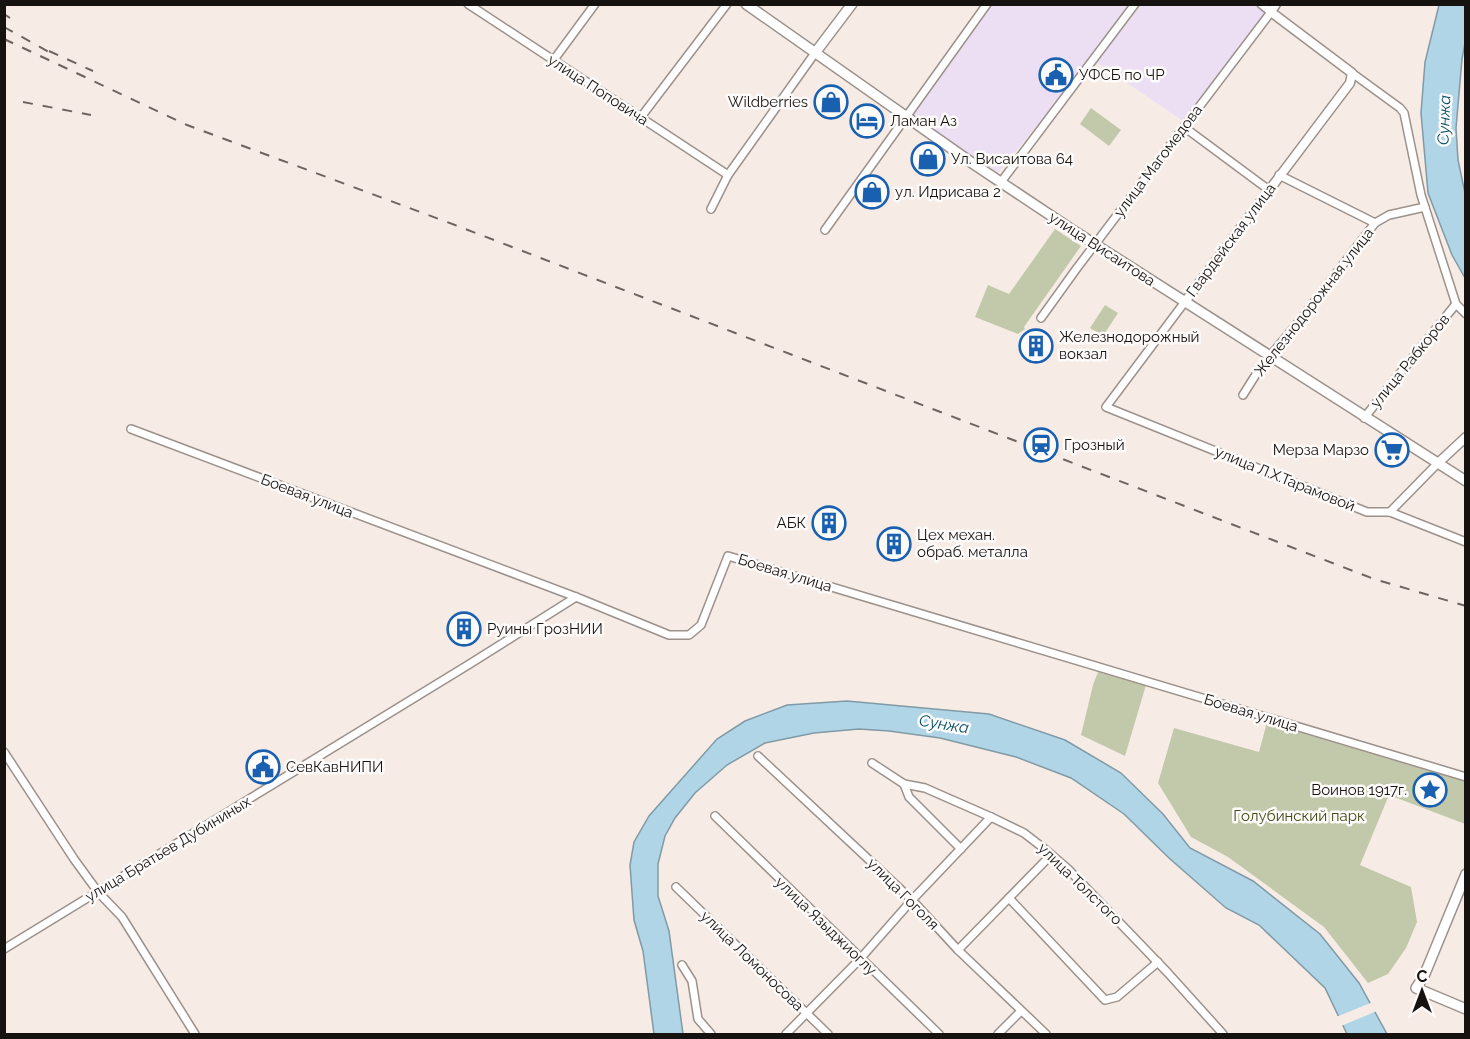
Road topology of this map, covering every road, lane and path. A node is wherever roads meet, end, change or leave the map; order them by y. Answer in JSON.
{"nodes":[{"id":1,"x":468,"y":4,"type":"edge"},
{"id":2,"x":595,"y":4,"type":"edge"},
{"id":3,"x":727,"y":4,"type":"edge"},
{"id":4,"x":746,"y":4,"type":"edge"},
{"id":5,"x":852,"y":4,"type":"edge"},
{"id":6,"x":987,"y":4,"type":"edge"},
{"id":7,"x":1136,"y":4,"type":"edge"},
{"id":8,"x":1261,"y":4,"type":"edge"},
{"id":9,"x":1273,"y":8,"type":"edge"},
{"id":10,"x":815,"y":53,"type":"junction"},
{"id":11,"x":553,"y":61,"type":"junction"},
{"id":12,"x":1352,"y":73,"type":"junction"},
{"id":13,"x":640,"y":117,"type":"junction"},
{"id":14,"x":907,"y":117,"type":"junction"},
{"id":15,"x":1184,"y":127,"type":"junction"},
{"id":16,"x":728,"y":175,"type":"junction"},
{"id":17,"x":1279,"y":176,"type":"junction"},
{"id":18,"x":1001,"y":182,"type":"junction"},
{"id":19,"x":1269,"y":190,"type":"junction"},
{"id":20,"x":1425,"y":207,"type":"junction"},
{"id":21,"x":711,"y":209,"type":"dead end"},
{"id":22,"x":1375,"y":223,"type":"junction"},
{"id":23,"x":825,"y":230,"type":"dead end"},
{"id":24,"x":1096,"y":245,"type":"junction"},
{"id":25,"x":1184,"y":303,"type":"junction"},
{"id":26,"x":1456,"y":303,"type":"junction"},
{"id":27,"x":1466,"y":314,"type":"edge"},
{"id":28,"x":1041,"y":318,"type":"dead end"},
{"id":29,"x":1269,"y":357,"type":"junction"},
{"id":30,"x":1243,"y":395,"type":"dead end"},
{"id":31,"x":1106,"y":407,"type":"joint"},
{"id":32,"x":1364,"y":418,"type":"junction"},
{"id":33,"x":131,"y":429,"type":"dead end"},
{"id":34,"x":1466,"y":437,"type":"edge"},
{"id":35,"x":1437,"y":464,"type":"junction"},
{"id":36,"x":1466,"y":481,"type":"edge"},
{"id":37,"x":1390,"y":513,"type":"junction"},
{"id":38,"x":1466,"y":542,"type":"edge"},
{"id":39,"x":576,"y":597,"type":"junction"},
{"id":40,"x":4,"y":752,"type":"edge"},
{"id":41,"x":758,"y":756,"type":"dead end"},
{"id":42,"x":872,"y":764,"type":"dead end"},
{"id":43,"x":1466,"y":777,"type":"edge"},
{"id":44,"x":904,"y":784,"type":"junction"},
{"id":45,"x":715,"y":816,"type":"dead end"},
{"id":46,"x":992,"y":817,"type":"junction"},
{"id":47,"x":961,"y":849,"type":"junction"},
{"id":48,"x":1051,"y":855,"type":"junction"},
{"id":49,"x":1466,"y":874,"type":"edge"},
{"id":50,"x":676,"y":887,"type":"dead end"},
{"id":51,"x":98,"y":892,"type":"junction"},
{"id":52,"x":1461,"y":895,"type":"edge"},
{"id":53,"x":1009,"y":898,"type":"junction"},
{"id":54,"x":912,"y":900,"type":"junction"},
{"id":55,"x":4,"y":949,"type":"edge"},
{"id":56,"x":958,"y":950,"type":"junction"},
{"id":57,"x":860,"y":959,"type":"junction"},
{"id":58,"x":1158,"y":962,"type":"junction"},
{"id":59,"x":682,"y":965,"type":"dead end"},
{"id":60,"x":1466,"y":1009,"type":"edge"},
{"id":61,"x":1021,"y":1011,"type":"junction"},
{"id":62,"x":806,"y":1014,"type":"junction"},
{"id":63,"x":195,"y":1035,"type":"edge"},
{"id":64,"x":711,"y":1035,"type":"edge"},
{"id":65,"x":786,"y":1035,"type":"edge"},
{"id":66,"x":828,"y":1035,"type":"edge"},
{"id":67,"x":939,"y":1035,"type":"edge"},
{"id":68,"x":998,"y":1035,"type":"edge"},
{"id":69,"x":1046,"y":1035,"type":"edge"},
{"id":70,"x":1223,"y":1035,"type":"edge"}],
"edges":[{"from":1,"to":11,"type":"street","name":"улица Поповича"},
{"from":2,"to":11,"type":"street"},
{"from":3,"to":13,"type":"street"},
{"from":4,"to":10,"type":"main road","name":"улица Висаитова"},
{"from":5,"to":10,"type":"main road"},
{"from":6,"to":14,"type":"street"},
{"from":7,"to":18,"type":"street"},
{"from":8,"to":9,"type":"street"},
{"from":9,"to":12,"type":"street"},
{"from":9,"to":15,"type":"street","name":"улица Магомедова"},
{"from":10,"to":14,"type":"main road","name":"улица Висаитова"},
{"from":10,"to":16,"type":"street"},
{"from":11,"to":13,"type":"street","name":"улица Поповича"},
{"from":12,"to":17,"type":"street","name":"Гвардейская улица"},
{"from":12,"to":20,"type":"street"},
{"from":13,"to":16,"type":"street","name":"улица Поповича"},
{"from":14,"to":18,"type":"main road","name":"улица Висаитова"},
{"from":14,"to":23,"type":"street"},
{"from":15,"to":19,"type":"street"},
{"from":15,"to":24,"type":"street","name":"улица Магомедова"},
{"from":16,"to":21,"type":"street"},
{"from":17,"to":19,"type":"street","name":"Гвардейская улица"},
{"from":17,"to":22,"type":"street"},
{"from":18,"to":24,"type":"main road","name":"улица Висаитова"},
{"from":19,"to":25,"type":"street","name":"Гвардейская улица"},
{"from":20,"to":22,"type":"street","name":"Железнодорожная улица"},
{"from":20,"to":26,"type":"street"},
{"from":22,"to":29,"type":"street","name":"Железнодорожная улица"},
{"from":24,"to":25,"type":"main road","name":"улица Висаитова"},
{"from":24,"to":28,"type":"street","name":"улица Магомедова"},
{"from":25,"to":29,"type":"main road","name":"улица Висаитова"},
{"from":25,"to":31,"type":"street","name":"Гвардейская улица"},
{"from":26,"to":27,"type":"street"},
{"from":26,"to":32,"type":"street","name":"улица Рабкоров"},
{"from":29,"to":30,"type":"street","name":"Железнодорожная улица"},
{"from":29,"to":32,"type":"main road","name":"улица Висаитова"},
{"from":31,"to":37,"type":"street","name":"улица Л.Х.Тарамовой"},
{"from":32,"to":35,"type":"main road","name":"улица Висаитова"},
{"from":33,"to":39,"type":"street","name":"Боевая улица"},
{"from":34,"to":35,"type":"street"},
{"from":35,"to":36,"type":"main road","name":"улица Висаитова"},
{"from":35,"to":37,"type":"street"},
{"from":37,"to":38,"type":"street","name":"улица Л.Х.Тарамовой"},
{"from":39,"to":43,"type":"street","name":"Боевая улица"},
{"from":39,"to":51,"type":"street","name":"улица Братьев Дубининых"},
{"from":40,"to":51,"type":"street"},
{"from":41,"to":54,"type":"street","name":"улица Гоголя"},
{"from":42,"to":44,"type":"street","name":"улица Толстого"},
{"from":44,"to":46,"type":"street","name":"улица Толстого"},
{"from":44,"to":47,"type":"street"},
{"from":45,"to":57,"type":"street","name":"улица Языджиоглу"},
{"from":46,"to":47,"type":"street"},
{"from":46,"to":48,"type":"street","name":"улица Толстого"},
{"from":47,"to":54,"type":"street"},
{"from":48,"to":53,"type":"street"},
{"from":48,"to":58,"type":"street","name":"улица Толстого"},
{"from":49,"to":52,"type":"main road"},
{"from":50,"to":62,"type":"street","name":"улица Ломоносова"},
{"from":51,"to":55,"type":"street","name":"улица Братьев Дубининых"},
{"from":51,"to":63,"type":"street"},
{"from":52,"to":60,"type":"main road"},
{"from":53,"to":56,"type":"street"},
{"from":53,"to":58,"type":"street"},
{"from":54,"to":56,"type":"street","name":"улица Гоголя"},
{"from":54,"to":57,"type":"street"},
{"from":56,"to":61,"type":"street","name":"улица Гоголя"},
{"from":57,"to":62,"type":"street"},
{"from":57,"to":67,"type":"street","name":"улица Языджиоглу"},
{"from":58,"to":70,"type":"street","name":"улица Толстого"},
{"from":59,"to":64,"type":"street"},
{"from":61,"to":68,"type":"street"},
{"from":61,"to":69,"type":"street","name":"улица Гоголя"},
{"from":62,"to":65,"type":"street"},
{"from":62,"to":66,"type":"street","name":"улица Ломоносова"}]}
